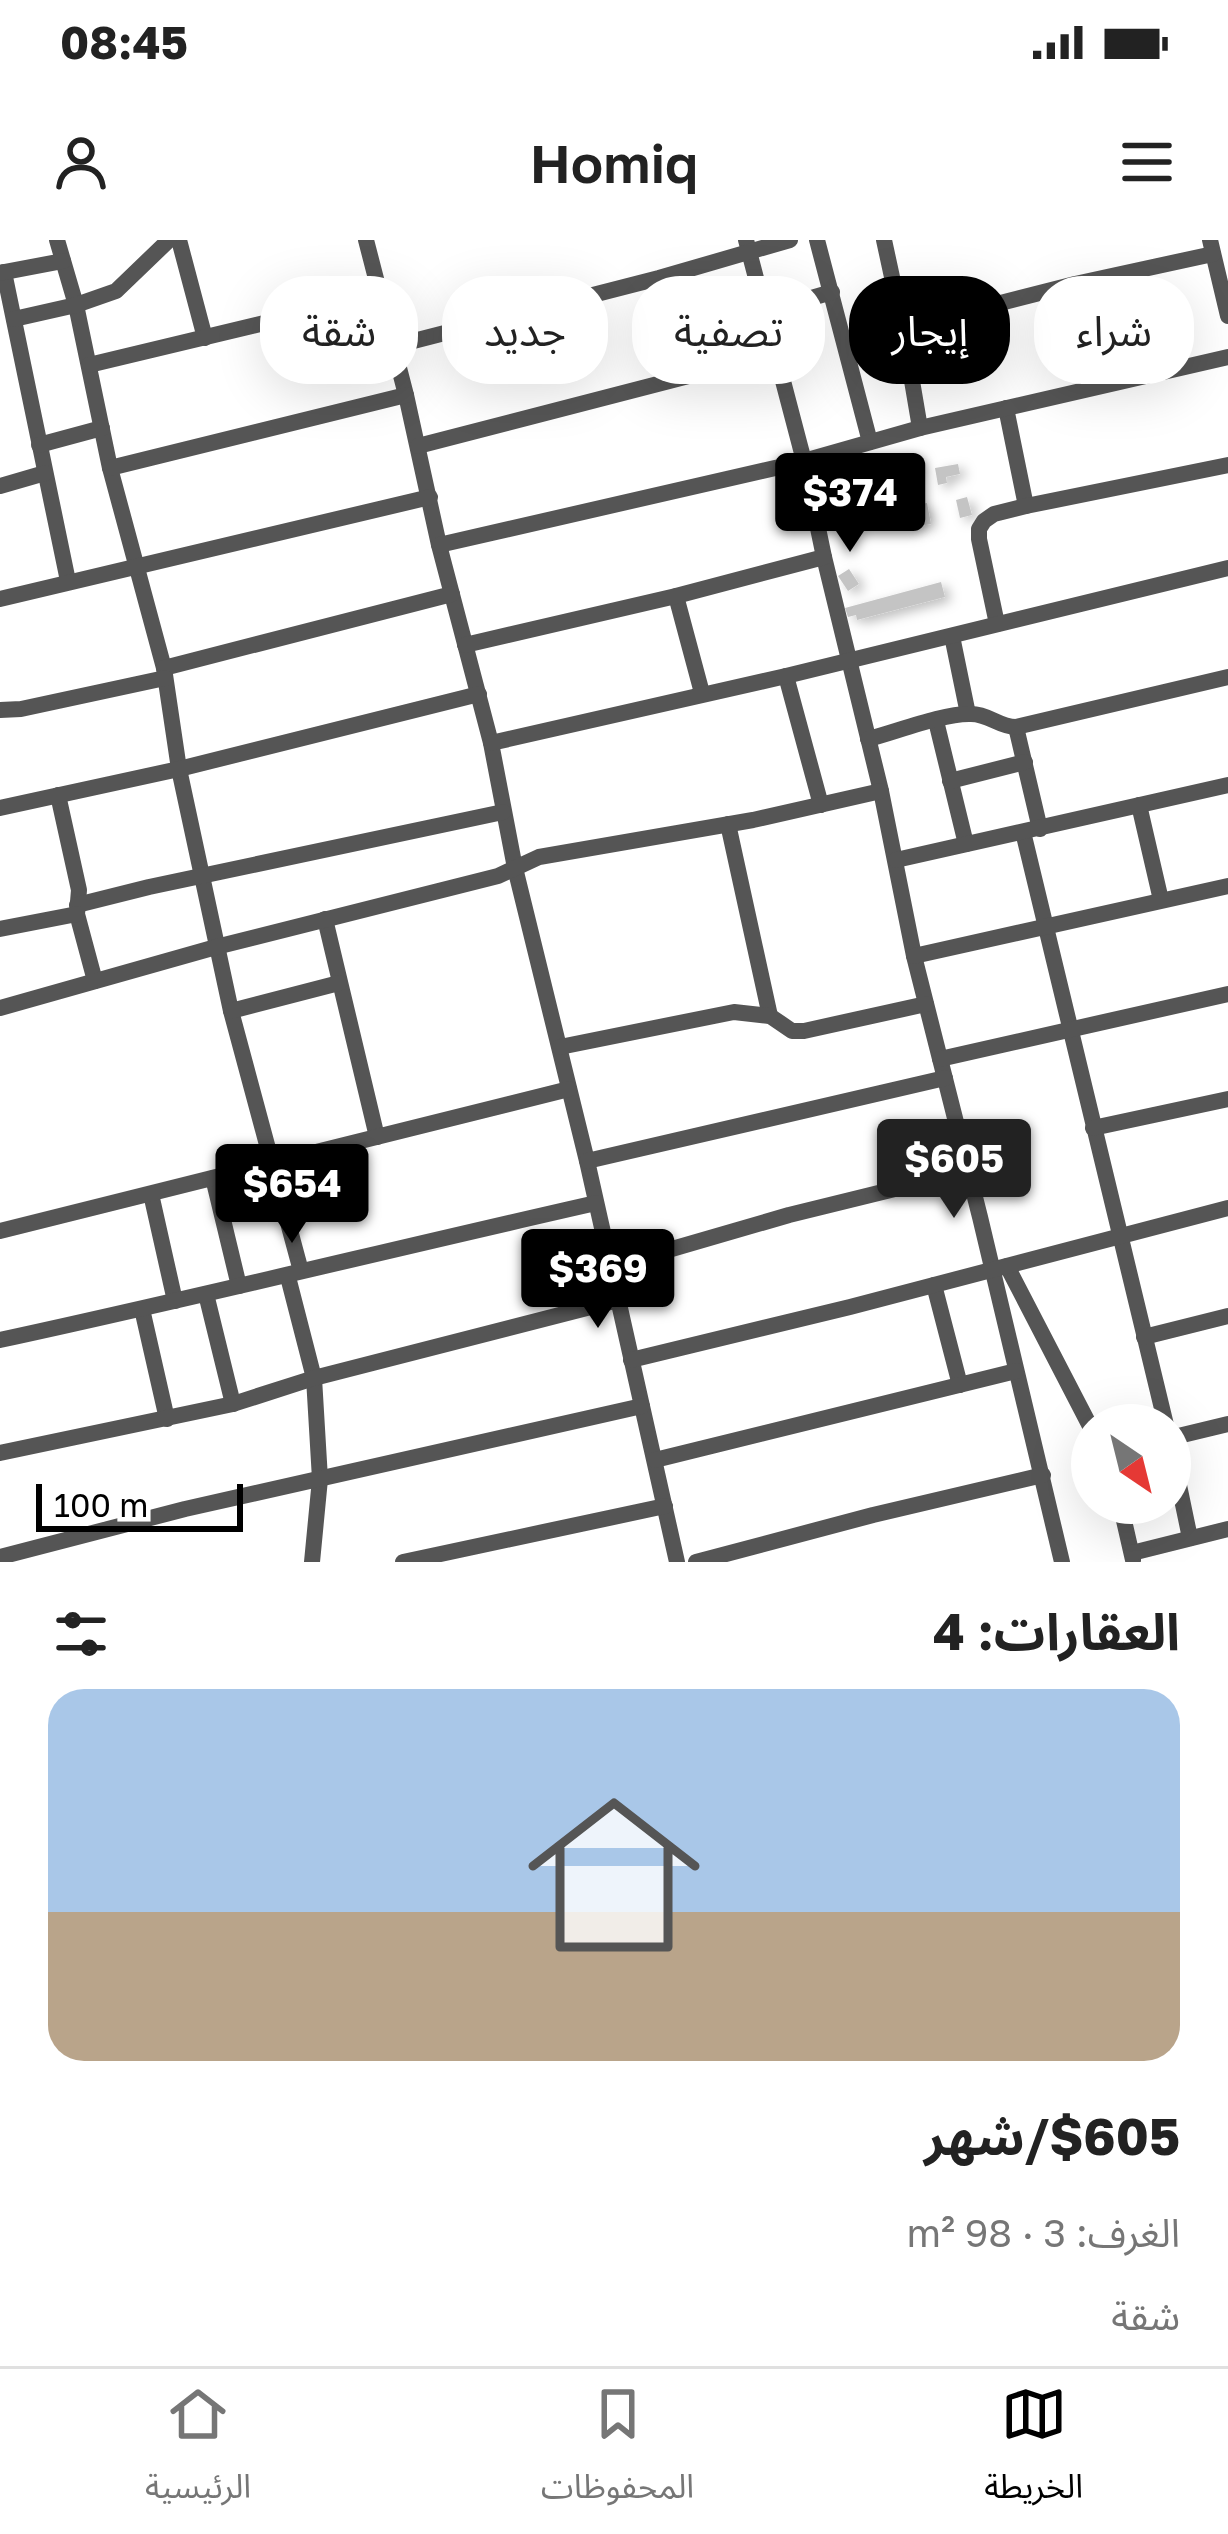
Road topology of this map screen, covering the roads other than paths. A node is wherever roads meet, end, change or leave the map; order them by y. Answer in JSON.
{"nodes":[{"id":1,"x":58,"y":240,"type":"edge"},
{"id":2,"x":169,"y":240,"type":"edge"},
{"id":3,"x":179,"y":240,"type":"edge"},
{"id":4,"x":790,"y":240,"type":"edge"},
{"id":5,"x":817,"y":240,"type":"edge"},
{"id":6,"x":884,"y":240,"type":"edge"},
{"id":7,"x":370,"y":241,"type":"edge"},
{"id":8,"x":748,"y":246,"type":"edge"},
{"id":9,"x":1212,"y":247,"type":"edge"},
{"id":10,"x":63,"y":261,"type":"junction"},
{"id":11,"x":2,"y":272,"type":"edge"},
{"id":12,"x":377,"y":276,"type":"edge"},
{"id":13,"x":755,"y":276,"type":"edge"},
{"id":14,"x":892,"y":276,"type":"edge"},
{"id":15,"x":832,"y":292,"type":"junction"},
{"id":16,"x":825,"y":294,"type":"edge"},
{"id":17,"x":1010,"y":301,"type":"edge"},
{"id":18,"x":76,"y":305,"type":"junction"},
{"id":19,"x":1228,"y":316,"type":"edge"},
{"id":20,"x":14,"y":319,"type":"junction"},
{"id":21,"x":260,"y":325,"type":"edge"},
{"id":22,"x":205,"y":338,"type":"junction"},
{"id":23,"x":418,"y":339,"type":"edge"},
{"id":24,"x":1228,"y":357,"type":"edge"},
{"id":25,"x":89,"y":365,"type":"junction"},
{"id":26,"x":403,"y":384,"type":"edge"},
{"id":27,"x":658,"y":384,"type":"edge"},
{"id":28,"x":782,"y":384,"type":"edge"},
{"id":29,"x":913,"y":384,"type":"edge"},
{"id":30,"x":406,"y":395,"type":"junction"},
{"id":31,"x":1006,"y":408,"type":"junction"},
{"id":32,"x":102,"y":428,"type":"junction"},
{"id":33,"x":920,"y":428,"type":"junction"},
{"id":34,"x":870,"y":442,"type":"junction"},
{"id":35,"x":39,"y":445,"type":"junction"},
{"id":36,"x":418,"y":446,"type":"junction"},
{"id":37,"x":804,"y":461,"type":"junction"},
{"id":38,"x":1228,"y":464,"type":"edge"},
{"id":39,"x":110,"y":468,"type":"junction"},
{"id":40,"x":45,"y":473,"type":"junction"},
{"id":41,"x":0,"y":486,"type":"edge"},
{"id":42,"x":430,"y":497,"type":"junction"},
{"id":43,"x":1026,"y":506,"type":"junction"},
{"id":44,"x":439,"y":545,"type":"junction"},
{"id":45,"x":824,"y":557,"type":"junction"},
{"id":46,"x":139,"y":568,"type":"junction"},
{"id":47,"x":1228,"y":568,"type":"edge"},
{"id":48,"x":68,"y":581,"type":"junction"},
{"id":49,"x":452,"y":594,"type":"junction"},
{"id":50,"x":676,"y":596,"type":"junction"},
{"id":51,"x":0,"y":599,"type":"edge"},
{"id":52,"x":997,"y":624,"type":"junction"},
{"id":53,"x":952,"y":636,"type":"junction"},
{"id":54,"x":465,"y":645,"type":"junction"},
{"id":55,"x":848,"y":660,"type":"junction"},
{"id":56,"x":164,"y":673,"type":"junction"},
{"id":57,"x":786,"y":676,"type":"junction"},
{"id":58,"x":1228,"y":677,"type":"edge"},
{"id":59,"x":702,"y":693,"type":"junction"},
{"id":60,"x":478,"y":694,"type":"junction"},
{"id":61,"x":0,"y":710,"type":"edge"},
{"id":62,"x":968,"y":714,"type":"junction"},
{"id":63,"x":936,"y":721,"type":"junction"},
{"id":64,"x":1016,"y":727,"type":"junction"},
{"id":65,"x":868,"y":739,"type":"junction"},
{"id":66,"x":491,"y":743,"type":"junction"},
{"id":67,"x":1025,"y":762,"type":"junction"},
{"id":68,"x":179,"y":769,"type":"junction"},
{"id":69,"x":950,"y":781,"type":"junction"},
{"id":70,"x":1228,"y":785,"type":"edge"},
{"id":71,"x":881,"y":791,"type":"junction"},
{"id":72,"x":58,"y":794,"type":"junction"},
{"id":73,"x":1139,"y":805,"type":"junction"},
{"id":74,"x":820,"y":806,"type":"junction"},
{"id":75,"x":0,"y":808,"type":"edge"},
{"id":76,"x":503,"y":812,"type":"junction"},
{"id":77,"x":728,"y":824,"type":"junction"},
{"id":78,"x":1031,"y":830,"type":"junction"},
{"id":79,"x":966,"y":844,"type":"junction"},
{"id":80,"x":896,"y":860,"type":"junction"},
{"id":81,"x":515,"y":868,"type":"junction"},
{"id":82,"x":202,"y":876,"type":"junction"},
{"id":83,"x":1228,"y":886,"type":"edge"},
{"id":84,"x":1161,"y":900,"type":"junction"},
{"id":85,"x":77,"y":910,"type":"junction"},
{"id":86,"x":325,"y":919,"type":"junction"},
{"id":87,"x":1043,"y":926,"type":"junction"},
{"id":88,"x":0,"y":929,"type":"edge"},
{"id":89,"x":216,"y":947,"type":"junction"},
{"id":90,"x":914,"y":956,"type":"junction"},
{"id":91,"x":95,"y":981,"type":"junction"},
{"id":92,"x":339,"y":983,"type":"junction"},
{"id":93,"x":1228,"y":994,"type":"edge"},
{"id":94,"x":926,"y":1004,"type":"junction"},
{"id":95,"x":0,"y":1008,"type":"edge"},
{"id":96,"x":231,"y":1011,"type":"junction"},
{"id":97,"x":770,"y":1016,"type":"junction"},
{"id":98,"x":1069,"y":1030,"type":"junction"},
{"id":99,"x":560,"y":1047,"type":"junction"},
{"id":100,"x":940,"y":1059,"type":"junction"},
{"id":101,"x":945,"y":1078,"type":"junction"},
{"id":102,"x":569,"y":1089,"type":"junction"},
{"id":103,"x":1228,"y":1099,"type":"edge"},
{"id":104,"x":1093,"y":1128,"type":"junction"},
{"id":105,"x":377,"y":1137,"type":"junction"},
{"id":106,"x":587,"y":1161,"type":"junction"},
{"id":107,"x":274,"y":1163,"type":"junction"},
{"id":108,"x":968,"y":1171,"type":"junction"},
{"id":109,"x":213,"y":1178,"type":"junction"},
{"id":110,"x":151,"y":1194,"type":"junction"},
{"id":111,"x":596,"y":1203,"type":"junction"},
{"id":112,"x":1228,"y":1208,"type":"edge"},
{"id":113,"x":0,"y":1231,"type":"edge"},
{"id":114,"x":1119,"y":1236,"type":"junction"},
{"id":115,"x":610,"y":1267,"type":"junction"},
{"id":116,"x":999,"y":1268,"type":"junction"},
{"id":117,"x":294,"y":1274,"type":"junction"},
{"id":118,"x":934,"y":1285,"type":"junction"},
{"id":119,"x":238,"y":1286,"type":"junction"},
{"id":120,"x":206,"y":1294,"type":"junction"},
{"id":121,"x":618,"y":1300,"type":"junction"},
{"id":122,"x":175,"y":1301,"type":"junction"},
{"id":123,"x":142,"y":1309,"type":"junction"},
{"id":124,"x":1228,"y":1316,"type":"edge"},
{"id":125,"x":1144,"y":1337,"type":"junction"},
{"id":126,"x":0,"y":1340,"type":"edge"},
{"id":127,"x":632,"y":1360,"type":"junction"},
{"id":128,"x":1016,"y":1371,"type":"junction"},
{"id":129,"x":314,"y":1378,"type":"junction"},
{"id":130,"x":960,"y":1385,"type":"junction"},
{"id":131,"x":233,"y":1404,"type":"junction"},
{"id":132,"x":1077,"y":1404,"type":"edge"},
{"id":133,"x":1161,"y":1404,"type":"edge"},
{"id":134,"x":642,"y":1406,"type":"junction"},
{"id":135,"x":167,"y":1419,"type":"junction"},
{"id":136,"x":1228,"y":1424,"type":"edge"},
{"id":137,"x":1191,"y":1434,"type":"edge"},
{"id":138,"x":0,"y":1453,"type":"edge"},
{"id":139,"x":655,"y":1460,"type":"junction"},
{"id":140,"x":1042,"y":1475,"type":"junction"},
{"id":141,"x":320,"y":1478,"type":"junction"},
{"id":142,"x":665,"y":1506,"type":"junction"},
{"id":143,"x":1125,"y":1524,"type":"edge"},
{"id":144,"x":1187,"y":1524,"type":"edge"},
{"id":145,"x":1228,"y":1529,"type":"edge"},
{"id":146,"x":1190,"y":1538,"type":"junction"},
{"id":147,"x":0,"y":1557,"type":"edge"},
{"id":148,"x":1133,"y":1558,"type":"edge"},
{"id":149,"x":312,"y":1562,"type":"edge"},
{"id":150,"x":403,"y":1562,"type":"edge"},
{"id":151,"x":677,"y":1562,"type":"edge"},
{"id":152,"x":696,"y":1562,"type":"edge"},
{"id":153,"x":1062,"y":1562,"type":"edge"}],
"edges":[{"from":1,"to":10,"type":"street"},
{"from":2,"to":18,"type":"street"},
{"from":3,"to":22,"type":"street"},
{"from":4,"to":8,"type":"street"},
{"from":5,"to":15,"type":"street"},
{"from":6,"to":14,"type":"street"},
{"from":7,"to":12,"type":"street"},
{"from":8,"to":13,"type":"street"},
{"from":8,"to":23,"type":"street"},
{"from":9,"to":17,"type":"street"},
{"from":9,"to":19,"type":"street"},
{"from":10,"to":11,"type":"street"},
{"from":10,"to":18,"type":"street"},
{"from":11,"to":20,"type":"street"},
{"from":15,"to":16,"type":"street"},
{"from":15,"to":34,"type":"street"},
{"from":18,"to":20,"type":"street"},
{"from":18,"to":25,"type":"street"},
{"from":20,"to":35,"type":"street"},
{"from":21,"to":22,"type":"street"},
{"from":22,"to":25,"type":"street"},
{"from":24,"to":31,"type":"street"},
{"from":25,"to":32,"type":"street"},
{"from":26,"to":30,"type":"street"},
{"from":27,"to":36,"type":"street"},
{"from":28,"to":37,"type":"street"},
{"from":29,"to":33,"type":"street"},
{"from":30,"to":36,"type":"street"},
{"from":30,"to":39,"type":"street"},
{"from":31,"to":33,"type":"street"},
{"from":31,"to":43,"type":"street"},
{"from":32,"to":35,"type":"street"},
{"from":32,"to":39,"type":"street"},
{"from":33,"to":34,"type":"street"},
{"from":34,"to":37,"type":"street"},
{"from":35,"to":40,"type":"street"},
{"from":36,"to":42,"type":"street"},
{"from":37,"to":44,"type":"street"},
{"from":37,"to":45,"type":"street"},
{"from":38,"to":43,"type":"street"},
{"from":39,"to":46,"type":"street"},
{"from":40,"to":41,"type":"street"},
{"from":40,"to":48,"type":"street"},
{"from":42,"to":44,"type":"street"},
{"from":42,"to":46,"type":"street"},
{"from":43,"to":52,"type":"street"},
{"from":44,"to":49,"type":"street"},
{"from":45,"to":50,"type":"street"},
{"from":45,"to":55,"type":"street"},
{"from":46,"to":48,"type":"street"},
{"from":46,"to":56,"type":"street"},
{"from":47,"to":52,"type":"street"},
{"from":48,"to":51,"type":"street"},
{"from":49,"to":54,"type":"street"},
{"from":49,"to":56,"type":"street"},
{"from":50,"to":54,"type":"street"},
{"from":50,"to":59,"type":"street"},
{"from":52,"to":53,"type":"street"},
{"from":53,"to":55,"type":"street"},
{"from":53,"to":62,"type":"street"},
{"from":54,"to":60,"type":"street"},
{"from":55,"to":57,"type":"street"},
{"from":55,"to":65,"type":"street"},
{"from":56,"to":61,"type":"street"},
{"from":56,"to":68,"type":"street"},
{"from":57,"to":59,"type":"street"},
{"from":57,"to":74,"type":"street"},
{"from":58,"to":64,"type":"street"},
{"from":59,"to":66,"type":"street"},
{"from":60,"to":66,"type":"street"},
{"from":60,"to":68,"type":"street"},
{"from":62,"to":63,"type":"street"},
{"from":62,"to":64,"type":"street"},
{"from":63,"to":65,"type":"street"},
{"from":63,"to":69,"type":"street"},
{"from":64,"to":67,"type":"street"},
{"from":65,"to":71,"type":"street"},
{"from":66,"to":76,"type":"street"},
{"from":67,"to":69,"type":"street"},
{"from":67,"to":78,"type":"street"},
{"from":68,"to":72,"type":"street"},
{"from":68,"to":82,"type":"street"},
{"from":69,"to":79,"type":"street"},
{"from":70,"to":73,"type":"street"},
{"from":71,"to":74,"type":"street"},
{"from":71,"to":80,"type":"street"},
{"from":72,"to":75,"type":"street"},
{"from":72,"to":85,"type":"street"},
{"from":73,"to":78,"type":"street"},
{"from":73,"to":84,"type":"street"},
{"from":74,"to":77,"type":"street"},
{"from":76,"to":81,"type":"street"},
{"from":76,"to":82,"type":"street"},
{"from":77,"to":81,"type":"street"},
{"from":77,"to":97,"type":"street"},
{"from":78,"to":79,"type":"street"},
{"from":78,"to":87,"type":"street"},
{"from":79,"to":80,"type":"street"},
{"from":80,"to":90,"type":"street"},
{"from":81,"to":86,"type":"street"},
{"from":81,"to":99,"type":"street"},
{"from":82,"to":85,"type":"street"},
{"from":82,"to":89,"type":"street"},
{"from":83,"to":84,"type":"street"},
{"from":84,"to":87,"type":"street"},
{"from":85,"to":88,"type":"street"},
{"from":85,"to":91,"type":"street"},
{"from":86,"to":89,"type":"street"},
{"from":86,"to":92,"type":"street"},
{"from":87,"to":90,"type":"street"},
{"from":87,"to":98,"type":"street"},
{"from":89,"to":91,"type":"street"},
{"from":89,"to":96,"type":"street"},
{"from":90,"to":94,"type":"street"},
{"from":91,"to":95,"type":"street"},
{"from":92,"to":96,"type":"street"},
{"from":92,"to":105,"type":"street"},
{"from":93,"to":98,"type":"street"},
{"from":94,"to":97,"type":"street"},
{"from":94,"to":100,"type":"street"},
{"from":96,"to":107,"type":"street"},
{"from":97,"to":99,"type":"street"},
{"from":98,"to":100,"type":"street"},
{"from":98,"to":104,"type":"street"},
{"from":99,"to":102,"type":"street"},
{"from":100,"to":101,"type":"street"},
{"from":101,"to":106,"type":"street"},
{"from":101,"to":108,"type":"street"},
{"from":102,"to":105,"type":"street"},
{"from":102,"to":106,"type":"street"},
{"from":103,"to":104,"type":"street"},
{"from":104,"to":114,"type":"street"},
{"from":105,"to":107,"type":"street"},
{"from":106,"to":111,"type":"street"},
{"from":107,"to":109,"type":"street"},
{"from":107,"to":117,"type":"street"},
{"from":108,"to":115,"type":"street"},
{"from":108,"to":116,"type":"street"},
{"from":109,"to":110,"type":"street"},
{"from":109,"to":119,"type":"street"},
{"from":110,"to":113,"type":"street"},
{"from":110,"to":122,"type":"street"},
{"from":111,"to":115,"type":"street"},
{"from":111,"to":117,"type":"street"},
{"from":112,"to":114,"type":"street"},
{"from":114,"to":116,"type":"street"},
{"from":114,"to":125,"type":"street"},
{"from":115,"to":121,"type":"street"},
{"from":116,"to":118,"type":"street"},
{"from":116,"to":128,"type":"street"},
{"from":116,"to":132,"type":"street"},
{"from":117,"to":119,"type":"street"},
{"from":117,"to":129,"type":"street"},
{"from":118,"to":127,"type":"street"},
{"from":118,"to":130,"type":"street"},
{"from":119,"to":120,"type":"street"},
{"from":120,"to":122,"type":"street"},
{"from":120,"to":131,"type":"street"},
{"from":121,"to":127,"type":"street"},
{"from":121,"to":129,"type":"street"},
{"from":122,"to":123,"type":"street"},
{"from":123,"to":126,"type":"street"},
{"from":123,"to":135,"type":"street"},
{"from":124,"to":125,"type":"street"},
{"from":125,"to":133,"type":"street"},
{"from":127,"to":134,"type":"street"},
{"from":128,"to":130,"type":"street"},
{"from":128,"to":140,"type":"street"},
{"from":129,"to":131,"type":"street"},
{"from":129,"to":141,"type":"street"},
{"from":130,"to":139,"type":"street"},
{"from":131,"to":135,"type":"street"},
{"from":134,"to":139,"type":"street"},
{"from":134,"to":141,"type":"street"},
{"from":135,"to":138,"type":"street"},
{"from":136,"to":137,"type":"street"},
{"from":139,"to":142,"type":"street"},
{"from":140,"to":152,"type":"street"},
{"from":140,"to":153,"type":"street"},
{"from":141,"to":147,"type":"street"},
{"from":141,"to":149,"type":"street"},
{"from":142,"to":150,"type":"street"},
{"from":142,"to":151,"type":"street"},
{"from":143,"to":148,"type":"street"},
{"from":144,"to":146,"type":"street"},
{"from":145,"to":146,"type":"street"},
{"from":146,"to":148,"type":"street"}]}
